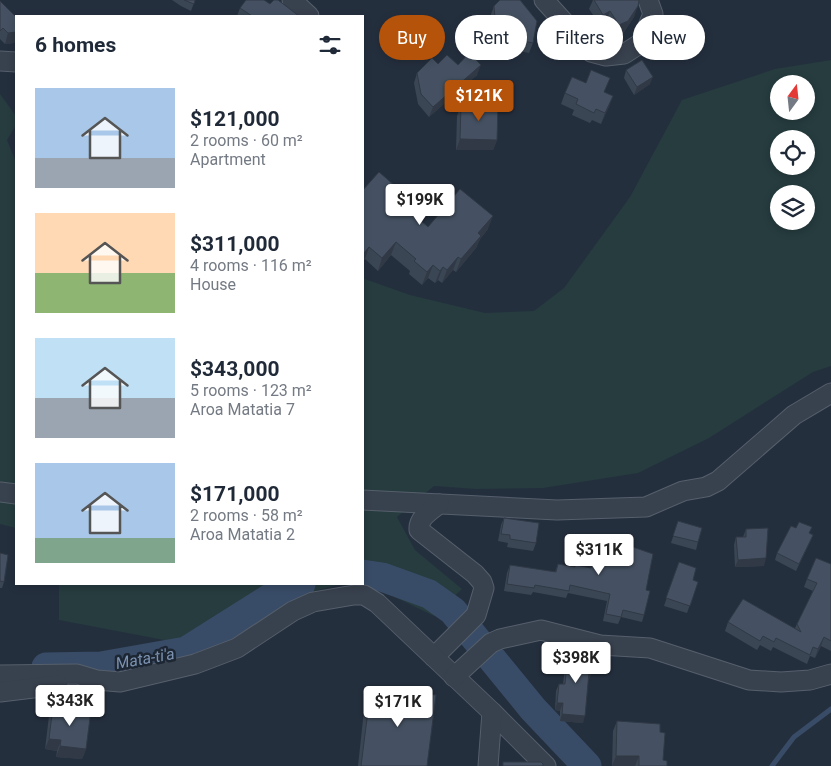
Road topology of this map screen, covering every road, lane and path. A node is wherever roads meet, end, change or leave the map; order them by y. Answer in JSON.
{"nodes":[{"id":1,"x":292,"y":0,"type":"edge"},
{"id":2,"x":544,"y":0,"type":"edge"},
{"id":3,"x":648,"y":0,"type":"edge"},
{"id":4,"x":308,"y":15,"type":"edge"},
{"id":5,"x":0,"y":61,"type":"edge"},
{"id":6,"x":15,"y":62,"type":"edge"},
{"id":7,"x":831,"y":393,"type":"edge"},
{"id":8,"x":0,"y":492,"type":"edge"},
{"id":9,"x":15,"y":494,"type":"edge"},
{"id":10,"x":364,"y":500,"type":"edge"},
{"id":11,"x":439,"y":504,"type":"junction"},
{"id":12,"x":434,"y":657,"type":"junction"},
{"id":13,"x":831,"y":674,"type":"edge"},
{"id":14,"x":0,"y":675,"type":"edge"},
{"id":15,"x":454,"y":677,"type":"junction"},
{"id":16,"x":96,"y":680,"type":"junction"},
{"id":17,"x":0,"y":692,"type":"edge"},
{"id":18,"x":492,"y":712,"type":"junction"},
{"id":19,"x":488,"y":766,"type":"edge"},
{"id":20,"x":546,"y":766,"type":"edge"}],
"edges":[{"from":1,"to":4,"type":"street"},
{"from":2,"to":3,"type":"street"},
{"from":5,"to":6,"type":"street"},
{"from":7,"to":11,"type":"street"},
{"from":8,"to":9,"type":"street"},
{"from":10,"to":11,"type":"street"},
{"from":11,"to":12,"type":"street"},
{"from":12,"to":15,"type":"street"},
{"from":12,"to":16,"type":"street"},
{"from":13,"to":15,"type":"street"},
{"from":14,"to":16,"type":"street"},
{"from":15,"to":18,"type":"street"},
{"from":16,"to":17,"type":"street"},
{"from":18,"to":19,"type":"street"},
{"from":18,"to":20,"type":"street"}]}
